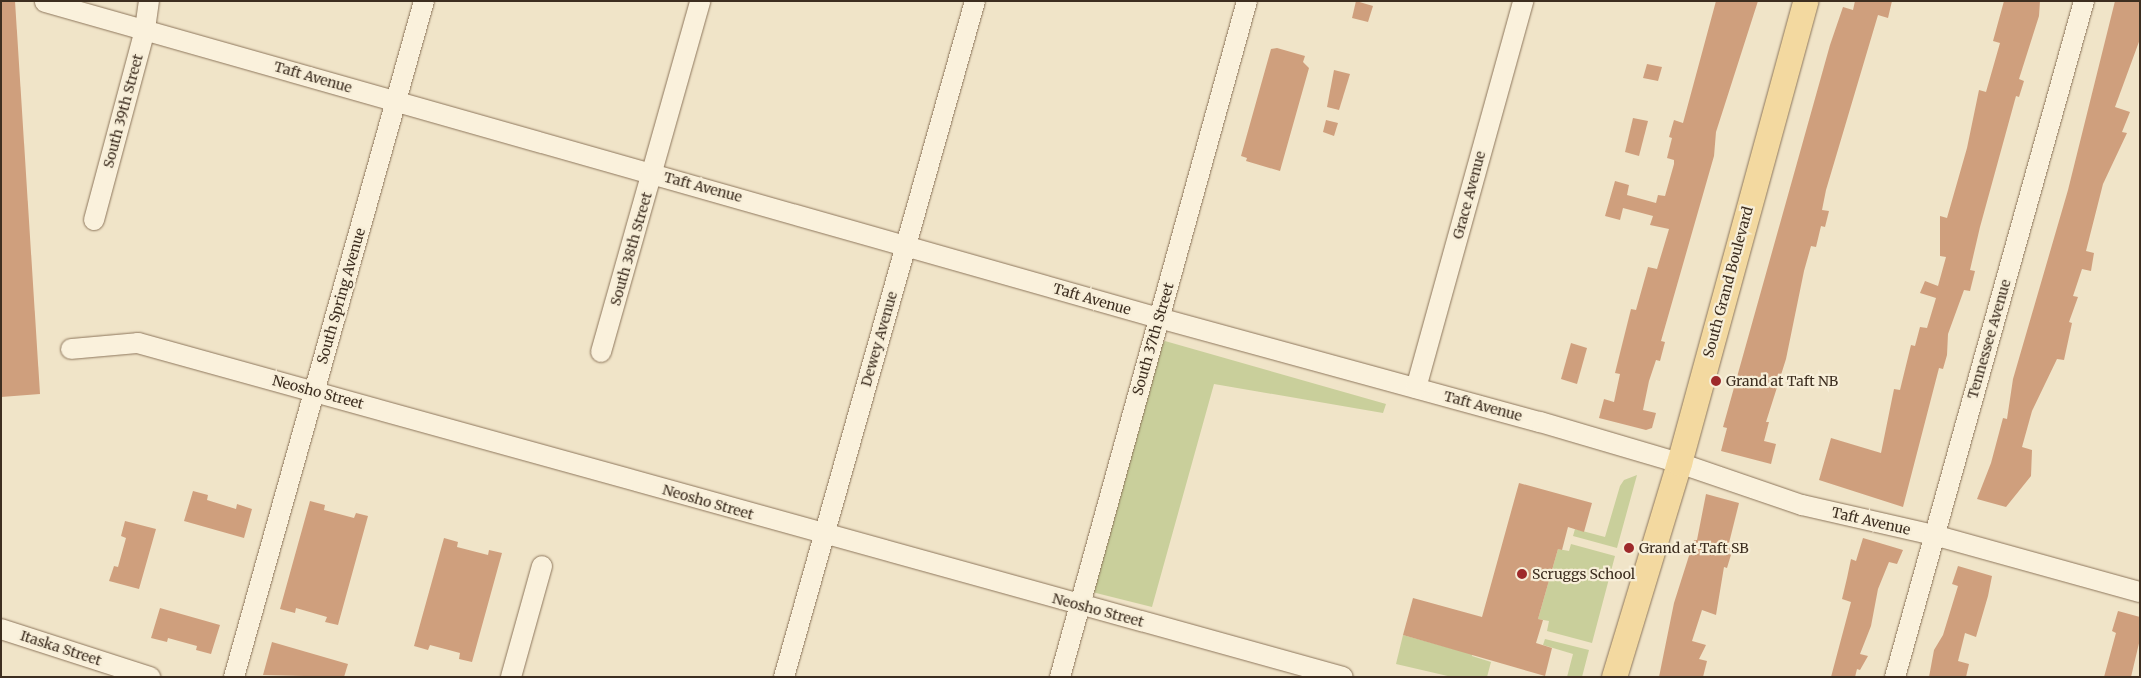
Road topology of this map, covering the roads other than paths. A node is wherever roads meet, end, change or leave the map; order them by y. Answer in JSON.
{"nodes":[{"id":1,"x":149,"y":1,"type":"edge"},
{"id":2,"x":424,"y":1,"type":"edge"},
{"id":3,"x":700,"y":1,"type":"edge"},
{"id":4,"x":975,"y":1,"type":"edge"},
{"id":5,"x":1247,"y":1,"type":"edge"},
{"id":6,"x":1523,"y":1,"type":"edge"},
{"id":7,"x":1805,"y":1,"type":"edge"},
{"id":8,"x":2084,"y":1,"type":"edge"},
{"id":9,"x":45,"y":2,"type":"edge"},
{"id":10,"x":145,"y":29,"type":"junction"},
{"id":11,"x":396,"y":100,"type":"junction"},
{"id":12,"x":653,"y":174,"type":"junction"},
{"id":13,"x":94,"y":220,"type":"dead end"},
{"id":14,"x":905,"y":247,"type":"junction"},
{"id":15,"x":1159,"y":318,"type":"junction"},
{"id":16,"x":71,"y":349,"type":"dead end"},
{"id":17,"x":601,"y":352,"type":"dead end"},
{"id":18,"x":1416,"y":388,"type":"junction"},
{"id":19,"x":314,"y":390,"type":"junction"},
{"id":20,"x":1679,"y":463,"type":"junction"},
{"id":21,"x":824,"y":534,"type":"junction"},
{"id":22,"x":1934,"y":535,"type":"junction"},
{"id":23,"x":542,"y":566,"type":"dead end"},
{"id":24,"x":2140,"y":592,"type":"edge"},
{"id":25,"x":1080,"y":605,"type":"junction"},
{"id":26,"x":1,"y":629,"type":"edge"},
{"id":27,"x":150,"y":677,"type":"edge"},
{"id":28,"x":234,"y":677,"type":"edge"},
{"id":29,"x":511,"y":677,"type":"edge"},
{"id":30,"x":784,"y":677,"type":"edge"},
{"id":31,"x":1060,"y":677,"type":"edge"},
{"id":32,"x":1343,"y":677,"type":"edge"},
{"id":33,"x":1614,"y":677,"type":"edge"},
{"id":34,"x":1895,"y":677,"type":"edge"}],
"edges":[{"from":1,"to":10,"type":"street","name":"South 39th Street"},
{"from":2,"to":11,"type":"street","name":"South Spring Avenue"},
{"from":3,"to":12,"type":"street","name":"South 38th Street"},
{"from":4,"to":14,"type":"street","name":"Dewey Avenue"},
{"from":5,"to":15,"type":"street","name":"South 37th Street"},
{"from":6,"to":18,"type":"street","name":"Grace Avenue"},
{"from":7,"to":20,"type":"main road","name":"South Grand Boulevard"},
{"from":8,"to":22,"type":"street","name":"Tennessee Avenue"},
{"from":9,"to":10,"type":"street","name":"Taft Avenue"},
{"from":10,"to":11,"type":"street","name":"Taft Avenue"},
{"from":10,"to":13,"type":"street","name":"South 39th Street"},
{"from":11,"to":12,"type":"street","name":"Taft Avenue"},
{"from":11,"to":19,"type":"street","name":"South Spring Avenue"},
{"from":12,"to":14,"type":"street","name":"Taft Avenue"},
{"from":12,"to":17,"type":"street","name":"South 38th Street"},
{"from":14,"to":15,"type":"street","name":"Taft Avenue"},
{"from":14,"to":21,"type":"street","name":"Dewey Avenue"},
{"from":15,"to":18,"type":"street","name":"Taft Avenue"},
{"from":15,"to":25,"type":"street","name":"South 37th Street"},
{"from":16,"to":19,"type":"street","name":"Neosho Street"},
{"from":18,"to":20,"type":"street","name":"Taft Avenue"},
{"from":19,"to":21,"type":"street","name":"Neosho Street"},
{"from":19,"to":28,"type":"street","name":"South Spring Avenue"},
{"from":20,"to":22,"type":"street","name":"Taft Avenue"},
{"from":20,"to":33,"type":"main road","name":"South Grand Boulevard"},
{"from":21,"to":25,"type":"street","name":"Neosho Street"},
{"from":21,"to":30,"type":"street","name":"Dewey Avenue"},
{"from":22,"to":24,"type":"street","name":"Taft Avenue"},
{"from":22,"to":34,"type":"street","name":"Tennessee Avenue"},
{"from":23,"to":29,"type":"street"},
{"from":25,"to":31,"type":"street","name":"South 37th Street"},
{"from":25,"to":32,"type":"street","name":"Neosho Street"},
{"from":26,"to":27,"type":"street","name":"Itaska Street"}]}
